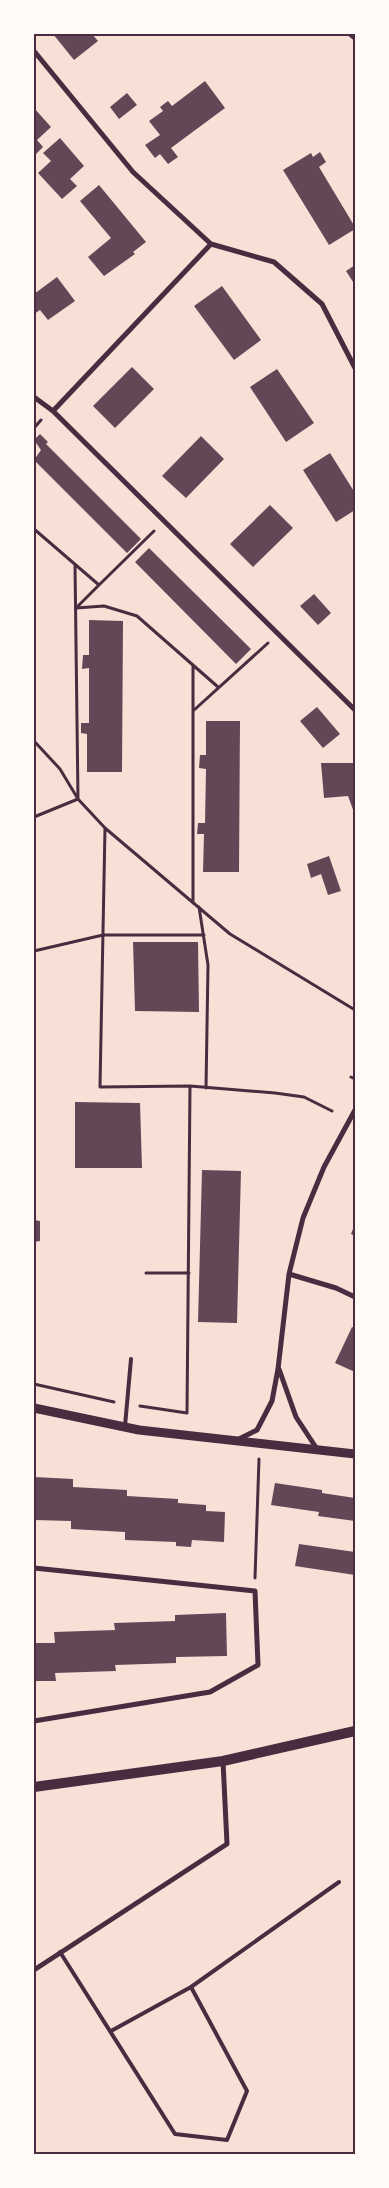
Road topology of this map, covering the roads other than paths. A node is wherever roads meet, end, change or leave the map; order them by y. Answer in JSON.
{"nodes":[{"id":1,"x":350,"y":34,"type":"edge"},
{"id":2,"x":355,"y":38,"type":"edge"},
{"id":3,"x":34,"y":51,"type":"edge"},
{"id":4,"x":211,"y":244,"type":"junction"},
{"id":5,"x":355,"y":368,"type":"edge"},
{"id":6,"x":34,"y":397,"type":"edge"},
{"id":7,"x":53,"y":411,"type":"junction"},
{"id":8,"x":355,"y":710,"type":"edge"},
{"id":9,"x":355,"y":1110,"type":"edge"},
{"id":10,"x":289,"y":1274,"type":"junction"},
{"id":11,"x":355,"y":1297,"type":"edge"},
{"id":12,"x":131,"y":1359,"type":"dead end"},
{"id":13,"x":278,"y":1369,"type":"junction"},
{"id":14,"x":34,"y":1408,"type":"edge"},
{"id":15,"x":124,"y":1427,"type":"junction"},
{"id":16,"x":235,"y":1441,"type":"junction"},
{"id":17,"x":317,"y":1449,"type":"junction"},
{"id":18,"x":355,"y":1454,"type":"edge"},
{"id":19,"x":34,"y":1568,"type":"edge"},
{"id":20,"x":34,"y":1721,"type":"edge"},
{"id":21,"x":355,"y":1731,"type":"edge"},
{"id":22,"x":223,"y":1761,"type":"junction"},
{"id":23,"x":34,"y":1787,"type":"edge"},
{"id":24,"x":339,"y":1882,"type":"dead end"},
{"id":25,"x":60,"y":1952,"type":"junction"},
{"id":26,"x":34,"y":1970,"type":"edge"},
{"id":27,"x":191,"y":1987,"type":"junction"},
{"id":28,"x":111,"y":2031,"type":"junction"}],
"edges":[{"from":1,"to":2,"type":"street"},
{"from":3,"to":4,"type":"street"},
{"from":4,"to":5,"type":"street"},
{"from":4,"to":7,"type":"street"},
{"from":6,"to":7,"type":"street"},
{"from":7,"to":8,"type":"street"},
{"from":9,"to":10,"type":"street"},
{"from":10,"to":11,"type":"street"},
{"from":10,"to":13,"type":"street"},
{"from":12,"to":15,"type":"lane"},
{"from":13,"to":16,"type":"street"},
{"from":13,"to":17,"type":"street"},
{"from":14,"to":15,"type":"street"},
{"from":15,"to":16,"type":"street"},
{"from":16,"to":17,"type":"street"},
{"from":17,"to":18,"type":"street"},
{"from":19,"to":20,"type":"street"},
{"from":21,"to":22,"type":"main road"},
{"from":22,"to":23,"type":"main road"},
{"from":22,"to":25,"type":"street"},
{"from":24,"to":27,"type":"lane"},
{"from":25,"to":26,"type":"street"},
{"from":25,"to":28,"type":"lane"},
{"from":27,"to":28,"type":"lane"},
{"from":27,"to":28,"type":"lane"}]}
